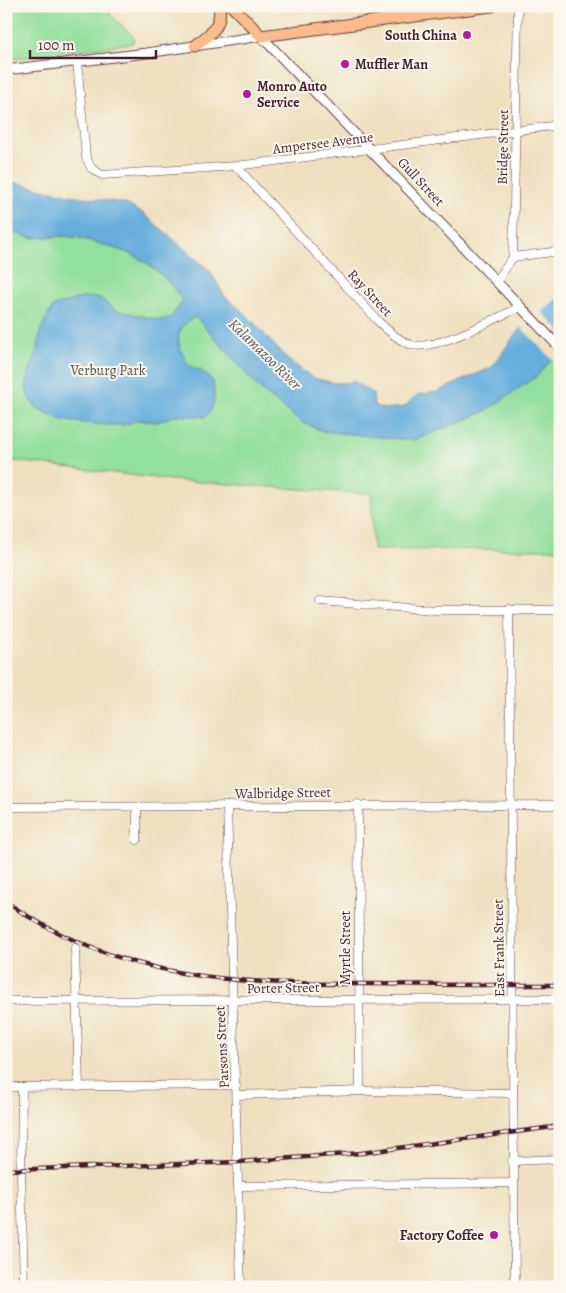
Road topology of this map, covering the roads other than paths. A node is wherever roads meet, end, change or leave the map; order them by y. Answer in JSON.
{"nodes":[{"id":1,"x":219,"y":6,"type":"edge"},
{"id":2,"x":232,"y":6,"type":"edge"},
{"id":3,"x":492,"y":6,"type":"edge"},
{"id":4,"x":518,"y":6,"type":"edge"},
{"id":5,"x":261,"y":36,"type":"junction"},
{"id":6,"x":195,"y":46,"type":"junction"},
{"id":7,"x":77,"y":62,"type":"junction"},
{"id":8,"x":6,"y":70,"type":"edge"},
{"id":9,"x":560,"y":125,"type":"edge"},
{"id":10,"x":516,"y":131,"type":"junction"},
{"id":11,"x":371,"y":149,"type":"junction"},
{"id":12,"x":236,"y":166,"type":"junction"},
{"id":13,"x":560,"y":251,"type":"edge"},
{"id":14,"x":513,"y":257,"type":"junction"},
{"id":15,"x":496,"y":282,"type":"junction"},
{"id":16,"x":521,"y":309,"type":"junction"},
{"id":17,"x":560,"y":348,"type":"edge"},
{"id":18,"x":320,"y":601,"type":"dead end"},
{"id":19,"x":509,"y":609,"type":"junction"},
{"id":20,"x":560,"y":610,"type":"edge"},
{"id":21,"x":358,"y":804,"type":"junction"},
{"id":22,"x":510,"y":805,"type":"junction"},
{"id":23,"x":560,"y":805,"type":"edge"},
{"id":24,"x":227,"y":806,"type":"junction"},
{"id":25,"x":6,"y":807,"type":"edge"},
{"id":26,"x":138,"y":807,"type":"junction"},
{"id":27,"x":137,"y":840,"type":"dead end"},
{"id":28,"x":75,"y":948,"type":"dead end"},
{"id":29,"x":512,"y":999,"type":"junction"},
{"id":30,"x":560,"y":999,"type":"edge"},
{"id":31,"x":358,"y":1000,"type":"junction"},
{"id":32,"x":6,"y":1001,"type":"edge"},
{"id":33,"x":232,"y":1001,"type":"junction"},
{"id":34,"x":77,"y":1002,"type":"junction"},
{"id":35,"x":236,"y":1085,"type":"junction"},
{"id":36,"x":6,"y":1087,"type":"edge"},
{"id":37,"x":22,"y":1087,"type":"junction"},
{"id":38,"x":79,"y":1088,"type":"junction"},
{"id":39,"x":360,"y":1091,"type":"junction"},
{"id":40,"x":512,"y":1093,"type":"junction"},
{"id":41,"x":237,"y":1095,"type":"junction"},
{"id":42,"x":560,"y":1159,"type":"edge"},
{"id":43,"x":512,"y":1161,"type":"junction"},
{"id":44,"x":513,"y":1183,"type":"junction"},
{"id":45,"x":239,"y":1186,"type":"junction"},
{"id":46,"x":24,"y":1287,"type":"edge"},
{"id":47,"x":241,"y":1287,"type":"edge"},
{"id":48,"x":515,"y":1287,"type":"edge"}],
"edges":[{"from":1,"to":6,"type":"main road"},
{"from":2,"to":5,"type":"main road"},
{"from":3,"to":5,"type":"main road"},
{"from":4,"to":10,"type":"street","name":"Bridge Street"},
{"from":5,"to":6,"type":"street"},
{"from":5,"to":11,"type":"street","name":"Gull Street"},
{"from":6,"to":7,"type":"street"},
{"from":7,"to":8,"type":"street"},
{"from":7,"to":12,"type":"street","name":"Ampersee Avenue"},
{"from":9,"to":10,"type":"street","name":"Ampersee Avenue"},
{"from":10,"to":11,"type":"street","name":"Ampersee Avenue"},
{"from":10,"to":14,"type":"street","name":"Bridge Street"},
{"from":11,"to":12,"type":"street","name":"Ampersee Avenue"},
{"from":11,"to":15,"type":"street","name":"Gull Street"},
{"from":12,"to":16,"type":"street","name":"Ray Street"},
{"from":13,"to":14,"type":"street"},
{"from":14,"to":15,"type":"street"},
{"from":15,"to":16,"type":"street","name":"Gull Street"},
{"from":16,"to":17,"type":"street","name":"Gull Street"},
{"from":18,"to":19,"type":"street"},
{"from":19,"to":20,"type":"street"},
{"from":19,"to":22,"type":"street","name":"East Frank Street"},
{"from":21,"to":22,"type":"street","name":"Walbridge Street"},
{"from":21,"to":24,"type":"street","name":"Walbridge Street"},
{"from":21,"to":31,"type":"street","name":"Myrtle Street"},
{"from":22,"to":23,"type":"street","name":"Walbridge Street"},
{"from":22,"to":29,"type":"street","name":"East Frank Street"},
{"from":24,"to":26,"type":"street","name":"Walbridge Street"},
{"from":24,"to":33,"type":"street","name":"Parsons Street"},
{"from":25,"to":26,"type":"street","name":"Walbridge Street"},
{"from":26,"to":27,"type":"street"},
{"from":28,"to":34,"type":"street"},
{"from":29,"to":30,"type":"street","name":"Porter Street"},
{"from":29,"to":31,"type":"street","name":"Porter Street"},
{"from":29,"to":40,"type":"street","name":"East Frank Street"},
{"from":31,"to":33,"type":"street","name":"Porter Street"},
{"from":31,"to":39,"type":"street","name":"Myrtle Street"},
{"from":32,"to":34,"type":"street","name":"Porter Street"},
{"from":33,"to":34,"type":"street","name":"Porter Street"},
{"from":33,"to":35,"type":"street","name":"Parsons Street"},
{"from":34,"to":38,"type":"street"},
{"from":35,"to":38,"type":"street"},
{"from":35,"to":41,"type":"street","name":"Parsons Street"},
{"from":36,"to":37,"type":"street"},
{"from":37,"to":38,"type":"street"},
{"from":37,"to":46,"type":"street"},
{"from":39,"to":40,"type":"street"},
{"from":39,"to":41,"type":"street"},
{"from":40,"to":43,"type":"street","name":"East Frank Street"},
{"from":41,"to":45,"type":"street","name":"Parsons Street"},
{"from":42,"to":43,"type":"street"},
{"from":43,"to":44,"type":"street","name":"East Frank Street"},
{"from":44,"to":45,"type":"street"},
{"from":44,"to":48,"type":"street","name":"East Frank Street"},
{"from":45,"to":47,"type":"street","name":"Parsons Street"}]}
